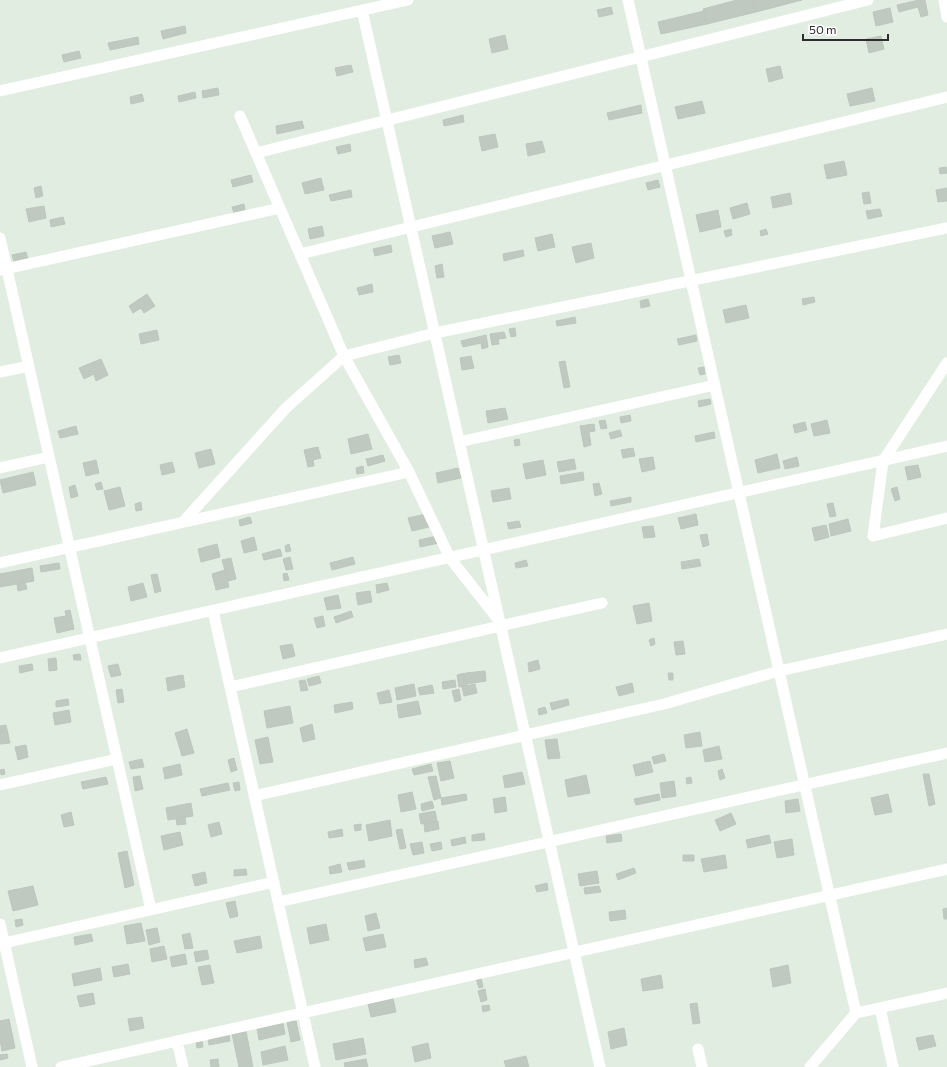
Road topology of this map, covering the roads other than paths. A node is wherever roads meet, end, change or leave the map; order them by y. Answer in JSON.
{"nodes":[{"id":1,"x":408,"y":0,"type":"edge"},
{"id":2,"x":628,"y":0,"type":"edge"},
{"id":3,"x":868,"y":0,"type":"edge"},
{"id":4,"x":944,"y":0,"type":"edge"},
{"id":5,"x":362,"y":10,"type":"junction"},
{"id":6,"x":947,"y":17,"type":"edge"},
{"id":7,"x":641,"y":57,"type":"junction"},
{"id":8,"x":0,"y":91,"type":"edge"},
{"id":9,"x":947,"y":97,"type":"edge"},
{"id":10,"x":240,"y":116,"type":"dead end"},
{"id":11,"x":387,"y":120,"type":"junction"},
{"id":12,"x":256,"y":153,"type":"junction"},
{"id":13,"x":665,"y":165,"type":"junction"},
{"id":14,"x":280,"y":208,"type":"junction"},
{"id":15,"x":411,"y":227,"type":"junction"},
{"id":16,"x":947,"y":228,"type":"edge"},
{"id":17,"x":0,"y":238,"type":"edge"},
{"id":18,"x":300,"y":254,"type":"junction"},
{"id":19,"x":4,"y":270,"type":"edge"},
{"id":20,"x":691,"y":281,"type":"junction"},
{"id":21,"x":435,"y":333,"type":"junction"},
{"id":22,"x":344,"y":356,"type":"junction"},
{"id":23,"x":947,"y":363,"type":"edge"},
{"id":24,"x":29,"y":366,"type":"junction"},
{"id":25,"x":0,"y":372,"type":"edge"},
{"id":26,"x":715,"y":385,"type":"junction"},
{"id":27,"x":459,"y":442,"type":"junction"},
{"id":28,"x":947,"y":446,"type":"edge"},
{"id":29,"x":49,"y":457,"type":"junction"},
{"id":30,"x":883,"y":461,"type":"junction"},
{"id":31,"x":0,"y":468,"type":"edge"},
{"id":32,"x":409,"y":472,"type":"junction"},
{"id":33,"x":739,"y":493,"type":"junction"},
{"id":34,"x":947,"y":518,"type":"edge"},
{"id":35,"x":183,"y":522,"type":"junction"},
{"id":36,"x":70,"y":548,"type":"junction"},
{"id":37,"x":484,"y":550,"type":"junction"},
{"id":38,"x":450,"y":558,"type":"junction"},
{"id":39,"x":0,"y":563,"type":"edge"},
{"id":40,"x":602,"y":603,"type":"dead end"},
{"id":41,"x":212,"y":611,"type":"junction"},
{"id":42,"x":500,"y":623,"type":"junction"},
{"id":43,"x":947,"y":634,"type":"edge"},
{"id":44,"x":90,"y":638,"type":"junction"},
{"id":45,"x":0,"y":658,"type":"edge"},
{"id":46,"x":779,"y":671,"type":"junction"},
{"id":47,"x":230,"y":686,"type":"junction"},
{"id":48,"x":525,"y":735,"type":"junction"},
{"id":49,"x":947,"y":753,"type":"edge"},
{"id":50,"x":117,"y":759,"type":"junction"},
{"id":51,"x":805,"y":784,"type":"junction"},
{"id":52,"x":0,"y":785,"type":"edge"},
{"id":53,"x":254,"y":796,"type":"junction"},
{"id":54,"x":549,"y":842,"type":"junction"},
{"id":55,"x":947,"y":869,"type":"edge"},
{"id":56,"x":274,"y":882,"type":"junction"},
{"id":57,"x":830,"y":895,"type":"junction"},
{"id":58,"x":278,"y":902,"type":"junction"},
{"id":59,"x":151,"y":910,"type":"junction"},
{"id":60,"x":0,"y":924,"type":"edge"},
{"id":61,"x":4,"y":943,"type":"junction"},
{"id":62,"x":574,"y":952,"type":"junction"},
{"id":63,"x":947,"y":993,"type":"edge"},
{"id":64,"x":880,"y":1008,"type":"junction"},
{"id":65,"x":303,"y":1013,"type":"junction"},
{"id":66,"x":856,"y":1013,"type":"junction"},
{"id":67,"x":177,"y":1041,"type":"junction"},
{"id":68,"x":698,"y":1048,"type":"dead end"},
{"id":69,"x":32,"y":1067,"type":"edge"},
{"id":70,"x":61,"y":1067,"type":"edge"},
{"id":71,"x":183,"y":1067,"type":"edge"},
{"id":72,"x":315,"y":1067,"type":"edge"},
{"id":73,"x":600,"y":1067,"type":"edge"},
{"id":74,"x":702,"y":1067,"type":"edge"},
{"id":75,"x":810,"y":1067,"type":"edge"},
{"id":76,"x":893,"y":1067,"type":"edge"}],
"edges":[{"from":1,"to":5,"type":"street"},
{"from":2,"to":7,"type":"street"},
{"from":3,"to":7,"type":"street"},
{"from":4,"to":6,"type":"street"},
{"from":5,"to":8,"type":"street"},
{"from":5,"to":11,"type":"street"},
{"from":7,"to":11,"type":"street"},
{"from":7,"to":13,"type":"street"},
{"from":9,"to":13,"type":"street"},
{"from":10,"to":12,"type":"street"},
{"from":11,"to":12,"type":"street"},
{"from":11,"to":15,"type":"street"},
{"from":12,"to":14,"type":"street"},
{"from":13,"to":15,"type":"street"},
{"from":13,"to":20,"type":"street"},
{"from":14,"to":18,"type":"street"},
{"from":14,"to":19,"type":"street"},
{"from":15,"to":18,"type":"street"},
{"from":15,"to":21,"type":"street"},
{"from":16,"to":20,"type":"street"},
{"from":17,"to":19,"type":"street"},
{"from":18,"to":22,"type":"street"},
{"from":19,"to":24,"type":"street"},
{"from":20,"to":21,"type":"street"},
{"from":20,"to":26,"type":"street"},
{"from":21,"to":22,"type":"street"},
{"from":21,"to":27,"type":"street"},
{"from":22,"to":32,"type":"street"},
{"from":22,"to":35,"type":"street"},
{"from":23,"to":30,"type":"street"},
{"from":24,"to":25,"type":"street"},
{"from":24,"to":29,"type":"street"},
{"from":26,"to":27,"type":"street"},
{"from":26,"to":33,"type":"street"},
{"from":27,"to":37,"type":"street"},
{"from":28,"to":30,"type":"street"},
{"from":29,"to":31,"type":"street"},
{"from":29,"to":36,"type":"street"},
{"from":30,"to":33,"type":"street"},
{"from":30,"to":34,"type":"street"},
{"from":32,"to":35,"type":"street"},
{"from":32,"to":38,"type":"street"},
{"from":33,"to":37,"type":"street"},
{"from":33,"to":46,"type":"street"},
{"from":35,"to":36,"type":"street"},
{"from":36,"to":39,"type":"street"},
{"from":36,"to":44,"type":"street"},
{"from":37,"to":38,"type":"street"},
{"from":37,"to":42,"type":"street"},
{"from":38,"to":41,"type":"street"},
{"from":38,"to":42,"type":"street"},
{"from":40,"to":42,"type":"street"},
{"from":41,"to":44,"type":"street"},
{"from":41,"to":47,"type":"street"},
{"from":42,"to":47,"type":"street"},
{"from":42,"to":48,"type":"street"},
{"from":43,"to":46,"type":"street"},
{"from":44,"to":45,"type":"street"},
{"from":44,"to":50,"type":"street"},
{"from":46,"to":48,"type":"street"},
{"from":46,"to":51,"type":"street"},
{"from":47,"to":53,"type":"street"},
{"from":48,"to":53,"type":"street"},
{"from":48,"to":54,"type":"street"},
{"from":49,"to":51,"type":"street"},
{"from":50,"to":52,"type":"street"},
{"from":50,"to":59,"type":"street"},
{"from":51,"to":54,"type":"street"},
{"from":51,"to":57,"type":"street"},
{"from":53,"to":56,"type":"street"},
{"from":54,"to":58,"type":"street"},
{"from":54,"to":62,"type":"street"},
{"from":55,"to":57,"type":"street"},
{"from":56,"to":58,"type":"street"},
{"from":56,"to":59,"type":"street"},
{"from":57,"to":62,"type":"street"},
{"from":57,"to":66,"type":"street"},
{"from":58,"to":65,"type":"street"},
{"from":59,"to":61,"type":"street"},
{"from":60,"to":61,"type":"street"},
{"from":61,"to":69,"type":"street"},
{"from":62,"to":65,"type":"street"},
{"from":62,"to":73,"type":"street"},
{"from":63,"to":64,"type":"street"},
{"from":64,"to":66,"type":"street"},
{"from":64,"to":76,"type":"street"},
{"from":65,"to":67,"type":"street"},
{"from":65,"to":72,"type":"street"},
{"from":66,"to":75,"type":"street"},
{"from":67,"to":70,"type":"street"},
{"from":67,"to":71,"type":"street"},
{"from":68,"to":74,"type":"street"}]}
